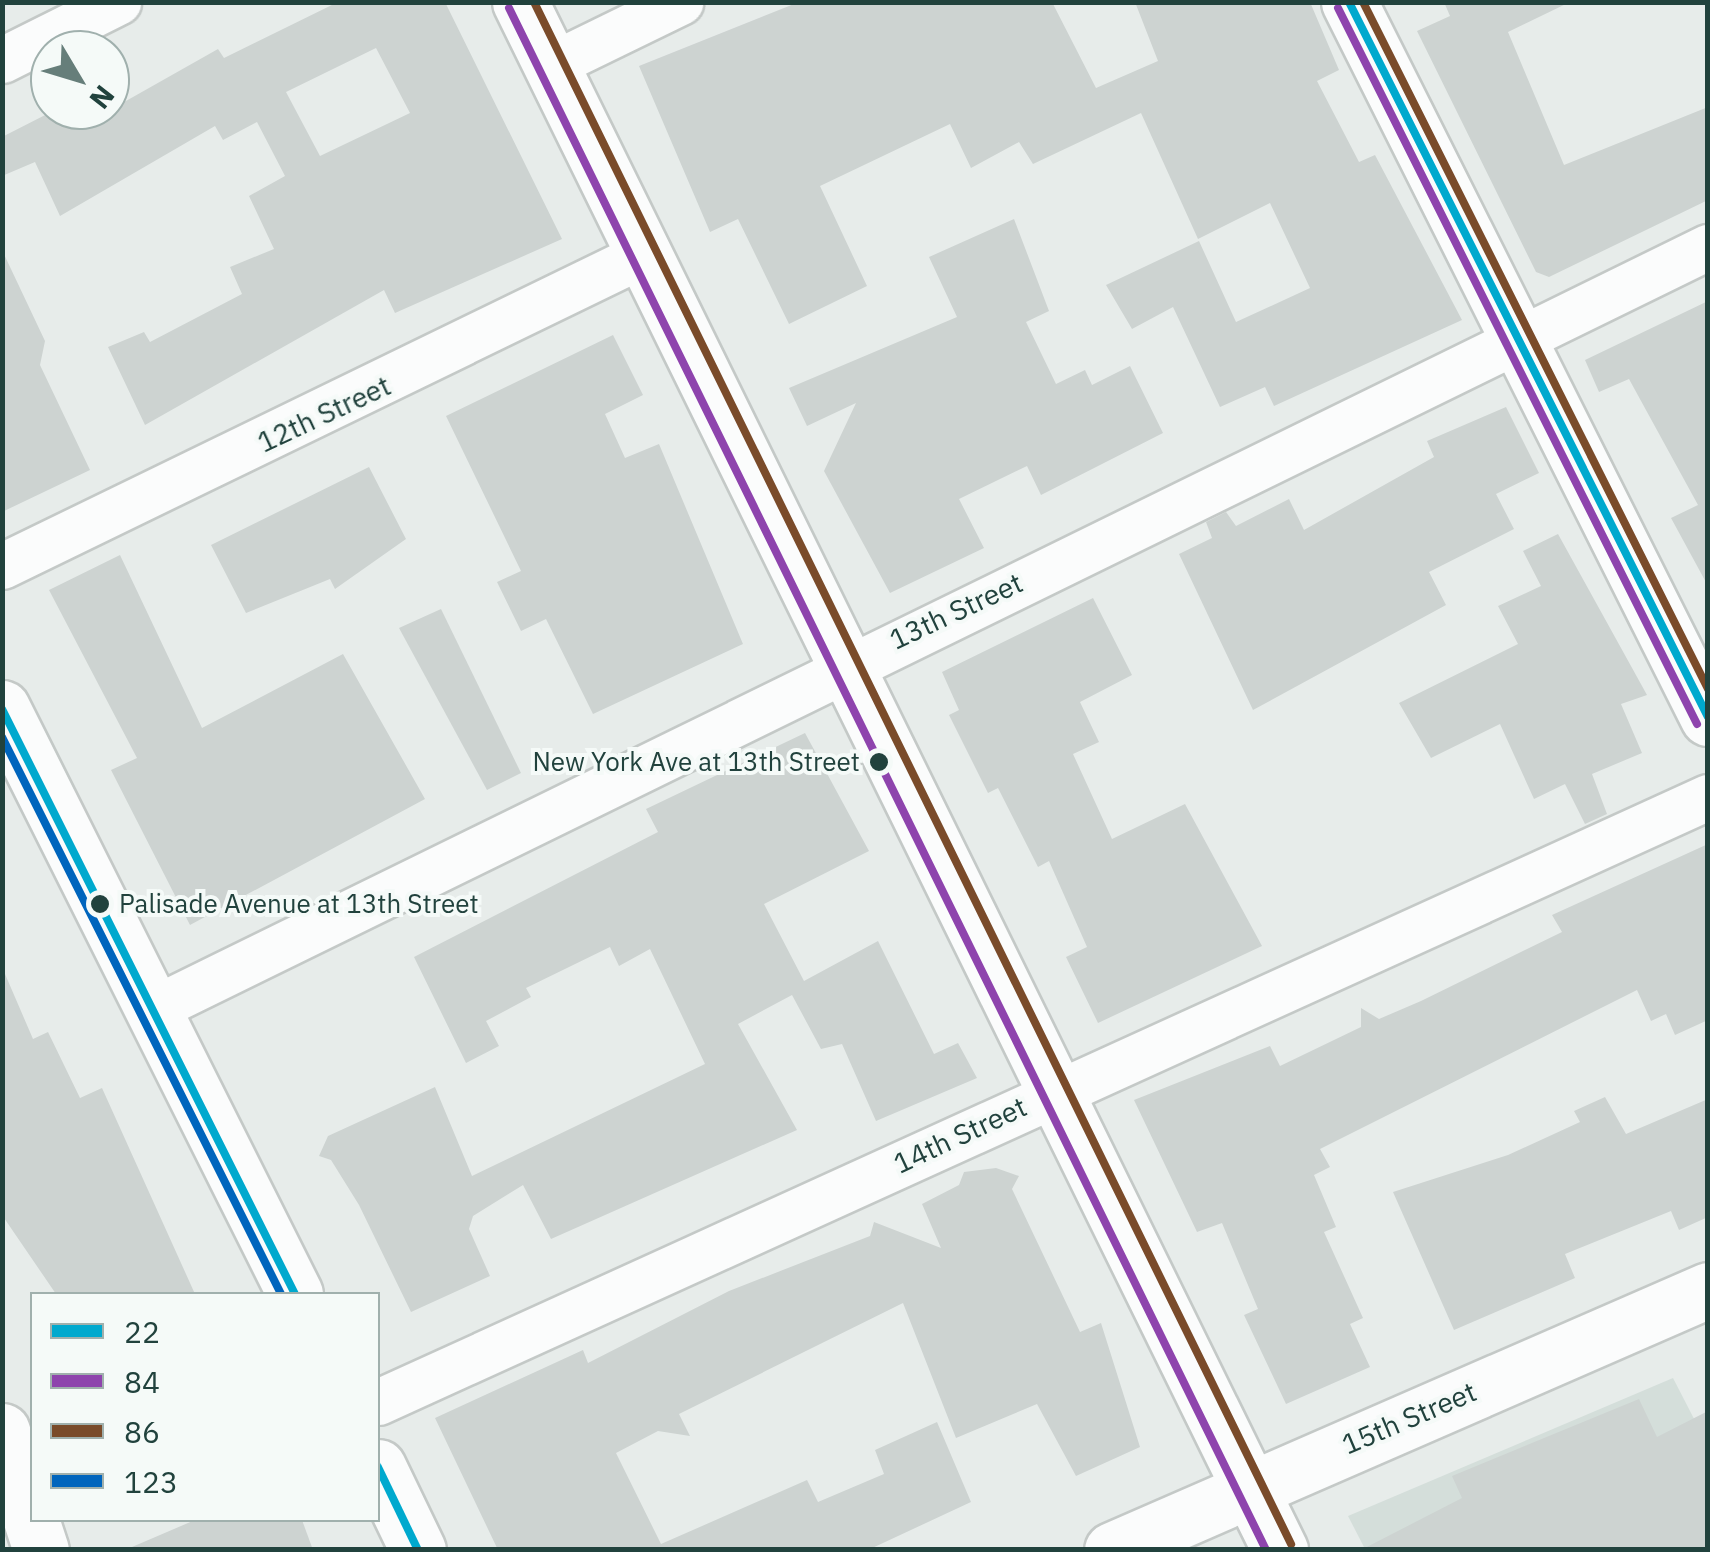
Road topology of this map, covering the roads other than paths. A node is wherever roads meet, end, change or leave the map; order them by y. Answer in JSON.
{"nodes":[{"id":1,"x":118,"y":2,"type":"edge"},
{"id":2,"x":520,"y":2,"type":"edge"},
{"id":3,"x":680,"y":2,"type":"edge"},
{"id":4,"x":1350,"y":2,"type":"edge"},
{"id":5,"x":2,"y":60,"type":"edge"},
{"id":6,"x":551,"y":65,"type":"junction"},
{"id":7,"x":1708,"y":247,"type":"edge"},
{"id":8,"x":642,"y":255,"type":"junction"},
{"id":9,"x":1526,"y":343,"type":"junction"},
{"id":10,"x":2,"y":566,"type":"edge"},
{"id":11,"x":845,"y":664,"type":"junction"},
{"id":12,"x":2,"y":708,"type":"edge"},
{"id":13,"x":1708,"y":718,"type":"edge"},
{"id":14,"x":1708,"y":797,"type":"edge"},
{"id":15,"x":153,"y":1009,"type":"junction"},
{"id":16,"x":1056,"y":1091,"type":"junction"},
{"id":17,"x":1708,"y":1290,"type":"edge"},
{"id":18,"x":294,"y":1292,"type":"edge"},
{"id":19,"x":380,"y":1401,"type":"edge"},
{"id":20,"x":2,"y":1431,"type":"edge"},
{"id":21,"x":380,"y":1471,"type":"edge"},
{"id":22,"x":1249,"y":1487,"type":"junction"},
{"id":23,"x":30,"y":1516,"type":"edge"},
{"id":24,"x":32,"y":1522,"type":"edge"},
{"id":25,"x":41,"y":1550,"type":"edge"},
{"id":26,"x":418,"y":1550,"type":"edge"},
{"id":27,"x":1112,"y":1550,"type":"edge"},
{"id":28,"x":1280,"y":1550,"type":"edge"}],
"edges":[{"from":1,"to":5,"type":"street"},
{"from":2,"to":6,"type":"street"},
{"from":3,"to":6,"type":"street"},
{"from":4,"to":9,"type":"street"},
{"from":6,"to":8,"type":"street"},
{"from":7,"to":9,"type":"street","name":"13th Street"},
{"from":8,"to":10,"type":"street","name":"12th Street"},
{"from":8,"to":11,"type":"street"},
{"from":9,"to":11,"type":"street","name":"13th Street"},
{"from":9,"to":13,"type":"street"},
{"from":11,"to":15,"type":"street","name":"13th Street"},
{"from":11,"to":16,"type":"street"},
{"from":12,"to":15,"type":"street"},
{"from":14,"to":16,"type":"street","name":"14th Street"},
{"from":15,"to":18,"type":"street"},
{"from":16,"to":19,"type":"street","name":"14th Street"},
{"from":16,"to":22,"type":"street"},
{"from":17,"to":22,"type":"street","name":"15th Street"},
{"from":20,"to":23,"type":"street"},
{"from":21,"to":26,"type":"street"},
{"from":22,"to":27,"type":"street","name":"15th Street"},
{"from":22,"to":28,"type":"street"},
{"from":24,"to":25,"type":"street"}]}
